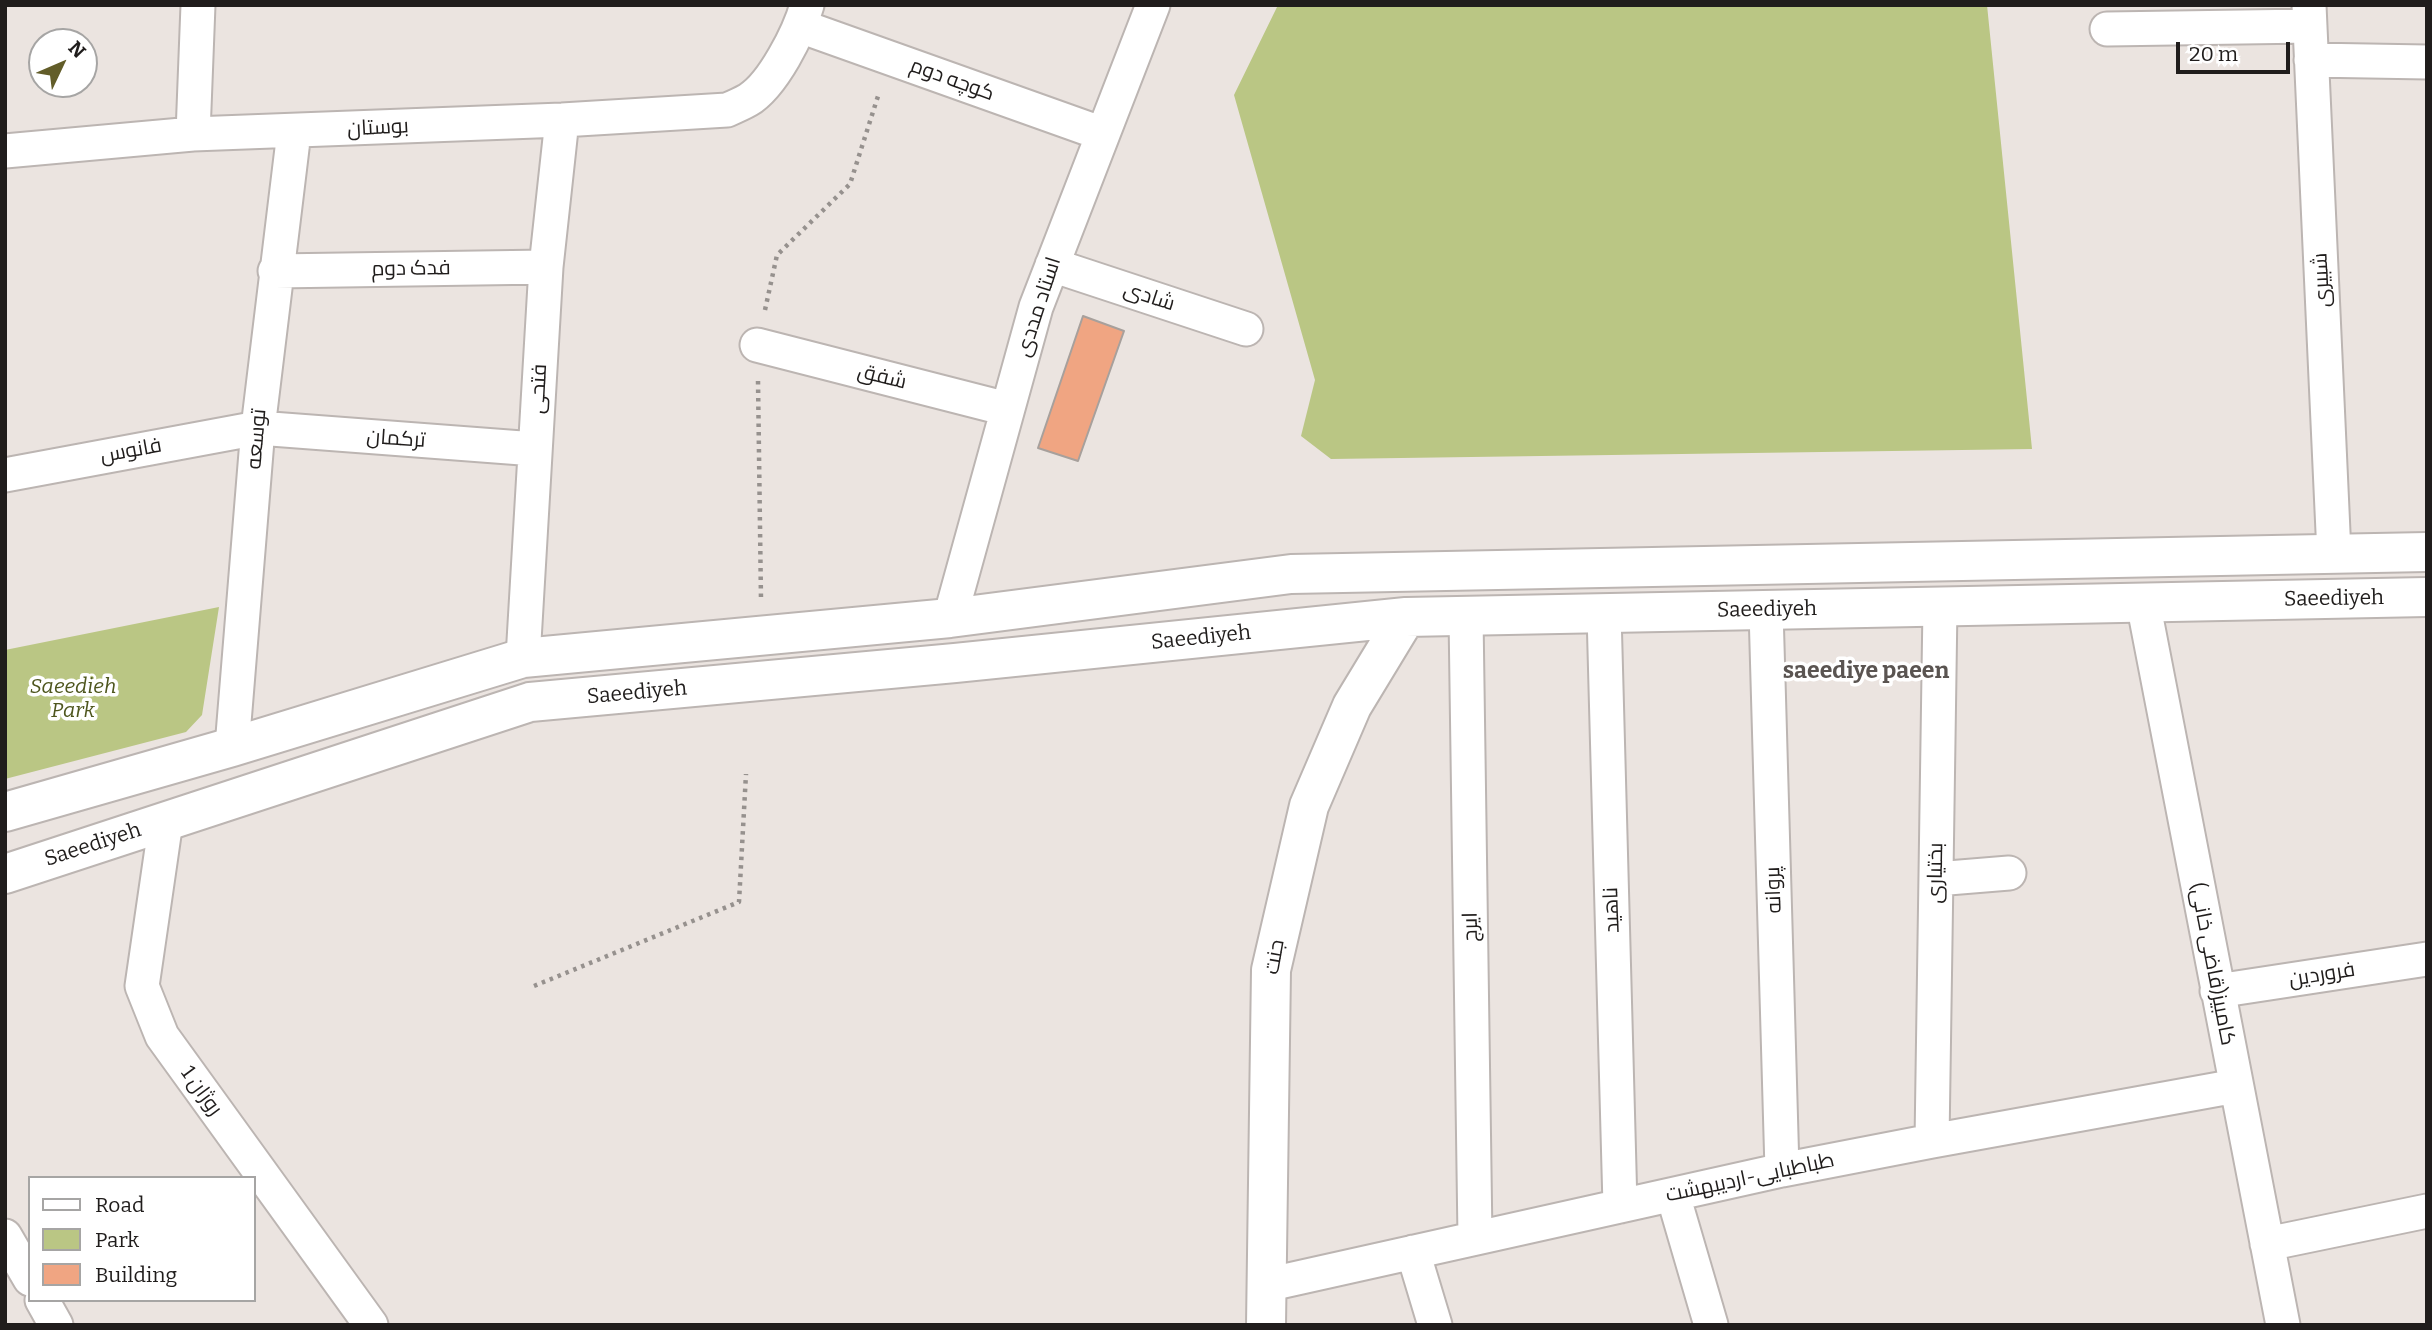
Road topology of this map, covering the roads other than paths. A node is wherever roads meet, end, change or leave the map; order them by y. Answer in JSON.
{"nodes":[{"id":1,"x":198,"y":5,"type":"edge"},
{"id":2,"x":1153,"y":5,"type":"edge"},
{"id":3,"x":804,"y":16,"type":"edge"},
{"id":4,"x":2309,"y":16,"type":"edge"},
{"id":5,"x":2107,"y":29,"type":"dead end"},
{"id":6,"x":2311,"y":60,"type":"junction"},
{"id":7,"x":2427,"y":62,"type":"edge"},
{"id":8,"x":562,"y":120,"type":"junction"},
{"id":9,"x":294,"y":132,"type":"junction"},
{"id":10,"x":193,"y":134,"type":"junction"},
{"id":11,"x":1103,"y":134,"type":"junction"},
{"id":12,"x":5,"y":151,"type":"edge"},
{"id":13,"x":1052,"y":265,"type":"junction"},
{"id":14,"x":546,"y":267,"type":"junction"},
{"id":15,"x":275,"y":271,"type":"junction"},
{"id":16,"x":1246,"y":329,"type":"dead end"},
{"id":17,"x":757,"y":345,"type":"dead end"},
{"id":18,"x":1007,"y":409,"type":"junction"},
{"id":19,"x":258,"y":428,"type":"junction"},
{"id":20,"x":535,"y":449,"type":"junction"},
{"id":21,"x":5,"y":475,"type":"edge"},
{"id":22,"x":2427,"y":552,"type":"edge"},
{"id":23,"x":2334,"y":554,"type":"junction"},
{"id":24,"x":2427,"y":597,"type":"edge"},
{"id":25,"x":2143,"y":602,"type":"junction"},
{"id":26,"x":1940,"y":606,"type":"junction"},
{"id":27,"x":1766,"y":610,"type":"junction"},
{"id":28,"x":1604,"y":613,"type":"junction"},
{"id":29,"x":1466,"y":616,"type":"junction"},
{"id":30,"x":1406,"y":617,"type":"junction"},
{"id":31,"x":950,"y":618,"type":"junction"},
{"id":32,"x":523,"y":658,"type":"junction"},
{"id":33,"x":954,"y":663,"type":"junction"},
{"id":34,"x":232,"y":747,"type":"junction"},
{"id":35,"x":5,"y":812,"type":"edge"},
{"id":36,"x":166,"y":821,"type":"junction"},
{"id":37,"x":2008,"y":873,"type":"dead end"},
{"id":38,"x":5,"y":874,"type":"edge"},
{"id":39,"x":1936,"y":879,"type":"junction"},
{"id":40,"x":2427,"y":959,"type":"edge"},
{"id":41,"x":2217,"y":991,"type":"junction"},
{"id":42,"x":2236,"y":1086,"type":"junction"},
{"id":43,"x":1932,"y":1140,"type":"junction"},
{"id":44,"x":1782,"y":1170,"type":"junction"},
{"id":45,"x":1673,"y":1195,"type":"junction"},
{"id":46,"x":1620,"y":1206,"type":"junction"},
{"id":47,"x":2427,"y":1211,"type":"edge"},
{"id":48,"x":5,"y":1236,"type":"edge"},
{"id":49,"x":1475,"y":1238,"type":"junction"},
{"id":50,"x":2267,"y":1244,"type":"junction"},
{"id":51,"x":1413,"y":1252,"type":"junction"},
{"id":52,"x":28,"y":1276,"type":"edge"},
{"id":53,"x":1266,"y":1284,"type":"junction"},
{"id":54,"x":43,"y":1302,"type":"edge"},
{"id":55,"x":57,"y":1325,"type":"edge"},
{"id":56,"x":371,"y":1325,"type":"edge"},
{"id":57,"x":1266,"y":1325,"type":"edge"},
{"id":58,"x":1435,"y":1325,"type":"edge"},
{"id":59,"x":1711,"y":1325,"type":"edge"},
{"id":60,"x":2283,"y":1325,"type":"edge"}],
"edges":[{"from":1,"to":10,"type":"street"},
{"from":2,"to":11,"type":"street","name":"استاد مددی"},
{"from":3,"to":8,"type":"street","name":"بوستان"},
{"from":3,"to":11,"type":"street","name":"کوچه دوم"},
{"from":4,"to":5,"type":"street"},
{"from":4,"to":6,"type":"street","name":"شبیری"},
{"from":6,"to":7,"type":"street"},
{"from":6,"to":23,"type":"street","name":"شبیری"},
{"from":8,"to":9,"type":"street","name":"بوستان"},
{"from":8,"to":14,"type":"street","name":"فتحی"},
{"from":9,"to":10,"type":"street","name":"بوستان"},
{"from":9,"to":15,"type":"street","name":"توسعه"},
{"from":10,"to":12,"type":"street","name":"بوستان"},
{"from":11,"to":13,"type":"street","name":"استاد مددی"},
{"from":13,"to":16,"type":"street","name":"شادی"},
{"from":13,"to":18,"type":"street","name":"استاد مددی"},
{"from":14,"to":15,"type":"street","name":"فدک دوم"},
{"from":14,"to":20,"type":"street","name":"فتحی"},
{"from":15,"to":19,"type":"street","name":"توسعه"},
{"from":17,"to":18,"type":"street","name":"شفق"},
{"from":18,"to":31,"type":"street","name":"استاد مددی"},
{"from":19,"to":20,"type":"street","name":"ترکمان"},
{"from":19,"to":21,"type":"street","name":"فانوس"},
{"from":19,"to":34,"type":"street","name":"توسعه"},
{"from":20,"to":32,"type":"street","name":"فتحی"},
{"from":22,"to":23,"type":"main road"},
{"from":23,"to":31,"type":"main road"},
{"from":24,"to":25,"type":"main road","name":"Saeediyeh"},
{"from":25,"to":26,"type":"main road","name":"Saeediyeh"},
{"from":25,"to":41,"type":"street","name":"کامبیز(قاضی خانی)"},
{"from":26,"to":27,"type":"main road","name":"Saeediyeh"},
{"from":26,"to":39,"type":"street","name":"بختیاری"},
{"from":27,"to":28,"type":"main road","name":"Saeediyeh"},
{"from":27,"to":44,"type":"street","name":"پروانه"},
{"from":28,"to":29,"type":"main road","name":"Saeediyeh"},
{"from":28,"to":46,"type":"street","name":"ناهید"},
{"from":29,"to":30,"type":"main road","name":"Saeediyeh"},
{"from":29,"to":49,"type":"street","name":"ایرج"},
{"from":30,"to":33,"type":"main road","name":"Saeediyeh"},
{"from":30,"to":53,"type":"main road","name":"جنت"},
{"from":31,"to":32,"type":"main road"},
{"from":31,"to":33,"type":"main road"},
{"from":32,"to":34,"type":"main road"},
{"from":33,"to":36,"type":"main road","name":"Saeediyeh"},
{"from":34,"to":35,"type":"main road"},
{"from":36,"to":38,"type":"main road","name":"Saeediyeh"},
{"from":36,"to":56,"type":"street","name":"روژان 1"},
{"from":37,"to":39,"type":"street"},
{"from":39,"to":43,"type":"street","name":"بختیاری"},
{"from":40,"to":41,"type":"street","name":"فروردین"},
{"from":41,"to":42,"type":"street","name":"کامبیز(قاضی خانی)"},
{"from":42,"to":43,"type":"street","name":"طباطبایی-اردیبهشت"},
{"from":42,"to":50,"type":"street","name":"کامبیز(قاضی خانی)"},
{"from":43,"to":44,"type":"street","name":"طباطبایی-اردیبهشت"},
{"from":44,"to":45,"type":"street","name":"طباطبایی-اردیبهشت"},
{"from":45,"to":46,"type":"street","name":"طباطبایی-اردیبهشت"},
{"from":45,"to":59,"type":"street"},
{"from":46,"to":49,"type":"street","name":"طباطبایی-اردیبهشت"},
{"from":47,"to":50,"type":"street"},
{"from":48,"to":52,"type":"street"},
{"from":49,"to":51,"type":"street","name":"طباطبایی-اردیبهشت"},
{"from":50,"to":60,"type":"street","name":"کامبیز(قاضی خانی)"},
{"from":51,"to":53,"type":"street","name":"طباطبایی-اردیبهشت"},
{"from":51,"to":58,"type":"street"},
{"from":53,"to":57,"type":"main road","name":"جنت"},
{"from":54,"to":55,"type":"street"}]}
